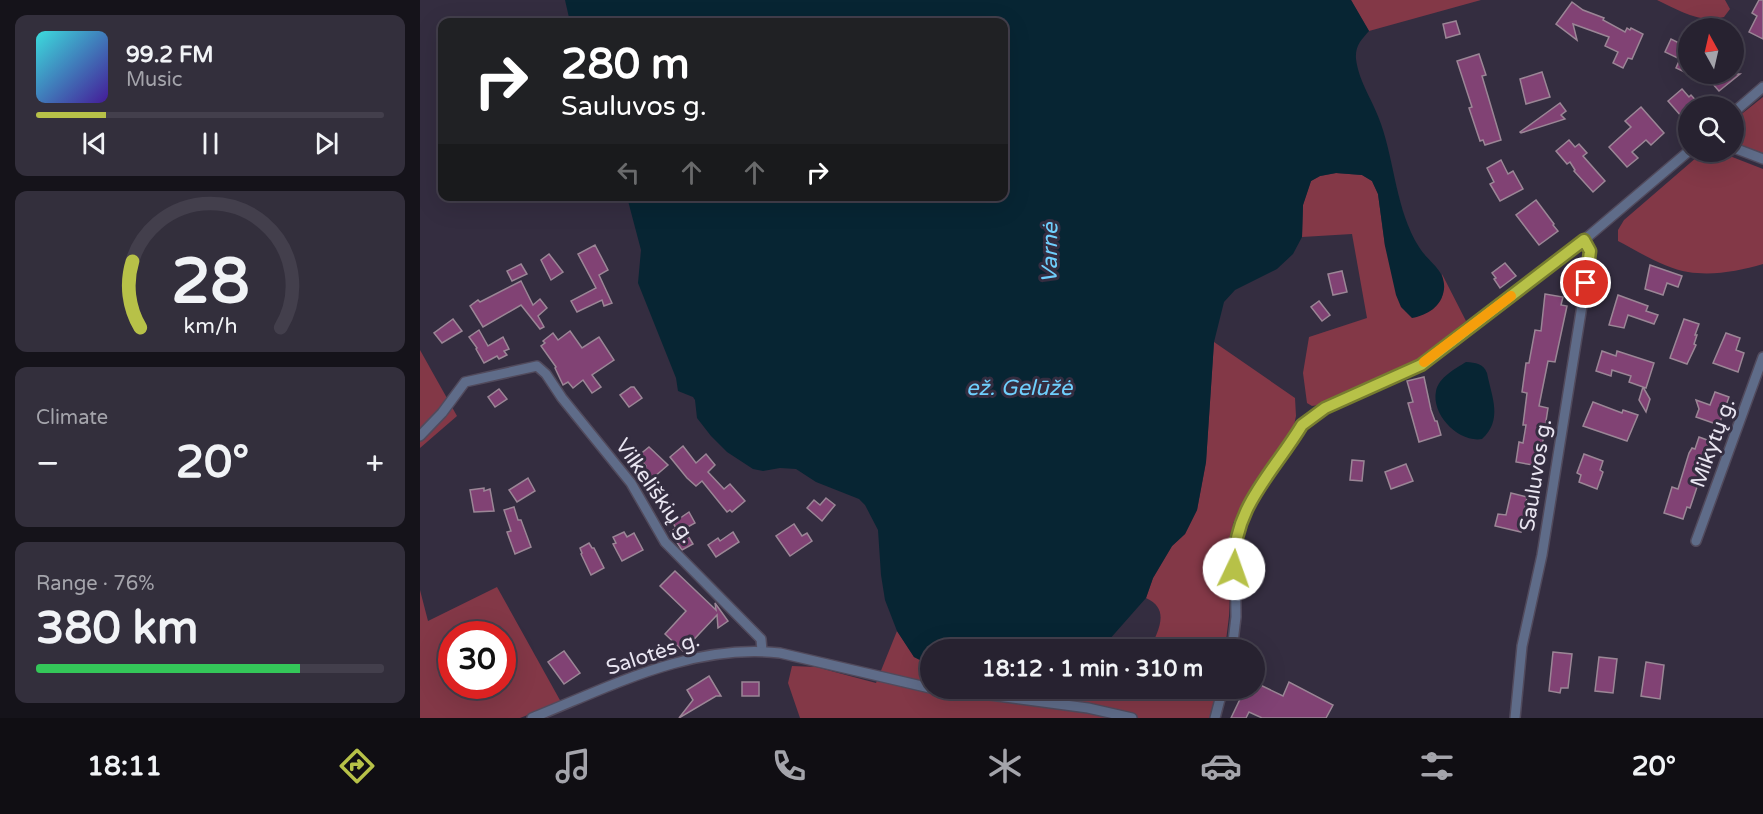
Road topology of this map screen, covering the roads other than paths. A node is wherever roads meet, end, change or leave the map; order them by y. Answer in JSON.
{"nodes":[{"id":1,"x":1763,"y":87,"type":"edge"},
{"id":2,"x":1744,"y":103,"type":"edge"},
{"id":3,"x":1744,"y":152,"type":"edge"},
{"id":4,"x":1763,"y":159,"type":"edge"},
{"id":5,"x":1678,"y":160,"type":"edge"},
{"id":6,"x":1584,"y":240,"type":"junction"},
{"id":7,"x":1763,"y":357,"type":"edge"},
{"id":8,"x":420,"y":436,"type":"edge"},
{"id":9,"x":1696,"y":541,"type":"dead end"},
{"id":10,"x":1233,"y":639,"type":"edge"},
{"id":11,"x":762,"y":651,"type":"junction"},
{"id":12,"x":920,"y":686,"type":"edge"},
{"id":13,"x":1020,"y":699,"type":"edge"},
{"id":14,"x":1220,"y":699,"type":"edge"},
{"id":15,"x":532,"y":718,"type":"edge"},
{"id":16,"x":1132,"y":718,"type":"edge"},
{"id":17,"x":1215,"y":718,"type":"edge"},
{"id":18,"x":1515,"y":718,"type":"edge"}],
"edges":[{"from":1,"to":2,"type":"street"},
{"from":3,"to":4,"type":"street"},
{"from":5,"to":6,"type":"street"},
{"from":6,"to":10,"type":"street"},
{"from":6,"to":18,"type":"street","name":"Sauluvos g."},
{"from":7,"to":9,"type":"street","name":"Mikytų g."},
{"from":8,"to":11,"type":"street","name":"Vilkeliškių g."},
{"from":11,"to":12,"type":"street","name":"Salotės g."},
{"from":11,"to":15,"type":"street","name":"Salotės g."},
{"from":13,"to":16,"type":"street"},
{"from":14,"to":17,"type":"street"}]}
